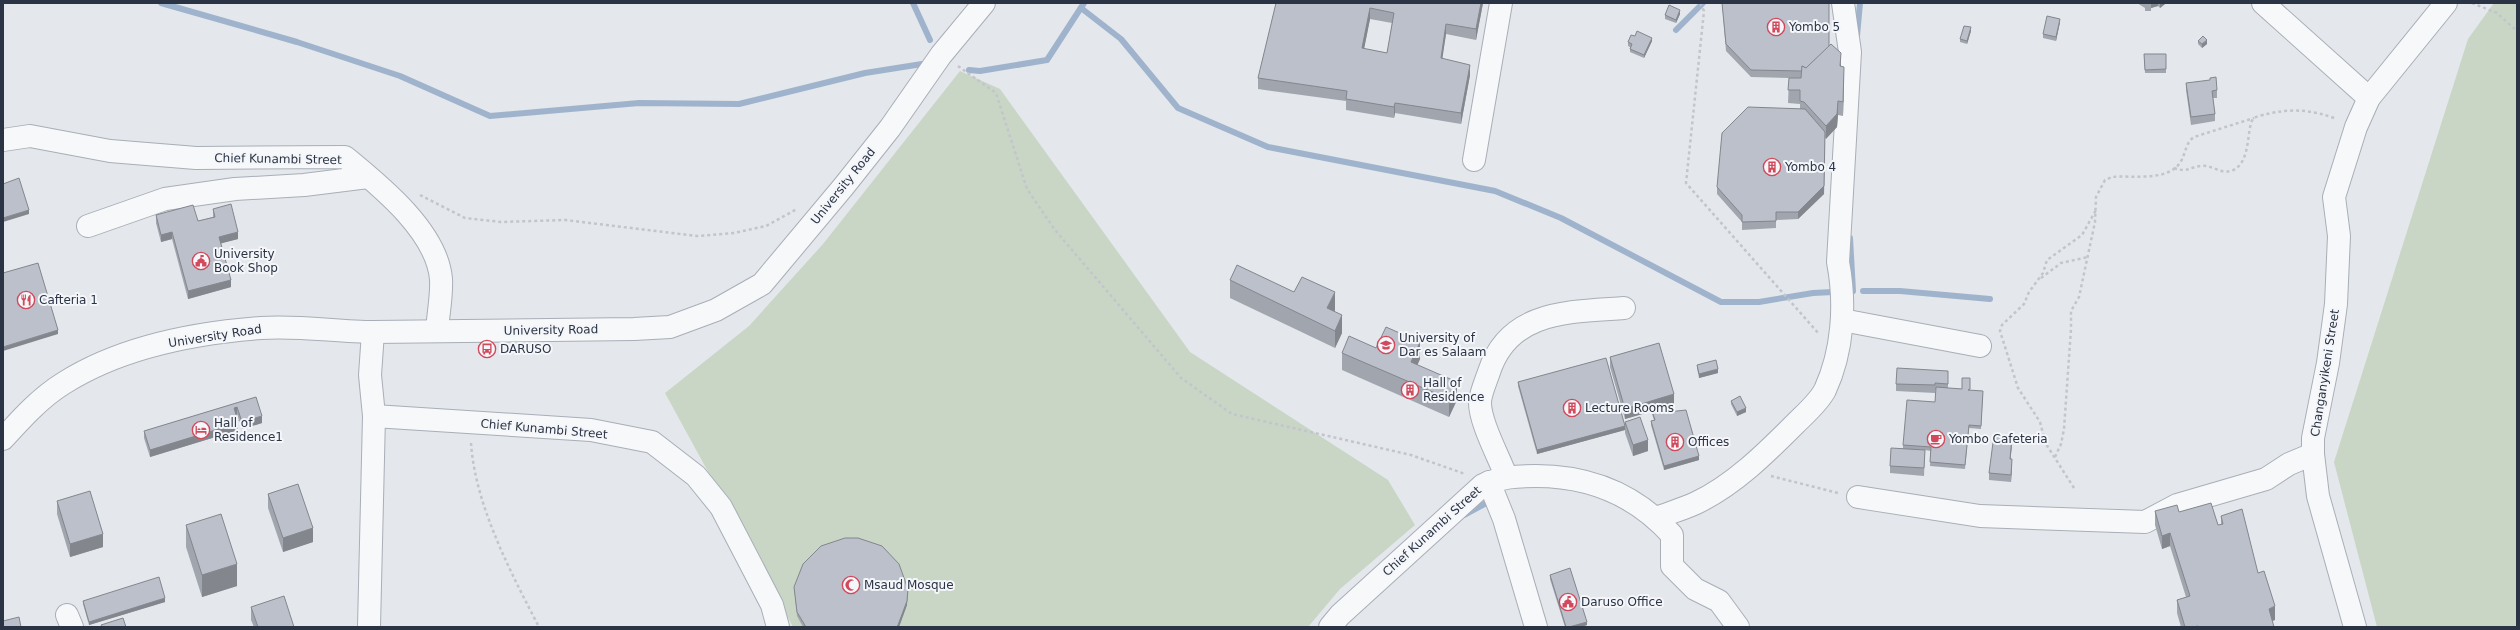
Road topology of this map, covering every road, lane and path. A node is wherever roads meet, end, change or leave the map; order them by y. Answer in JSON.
{"nodes":[{"id":1,"x":984,"y":3,"type":"edge"},
{"id":2,"x":1501,"y":3,"type":"edge"},
{"id":3,"x":1700,"y":3,"type":"edge"},
{"id":4,"x":1843,"y":3,"type":"edge"},
{"id":5,"x":2263,"y":3,"type":"edge"},
{"id":6,"x":2446,"y":3,"type":"edge"},
{"id":7,"x":2472,"y":3,"type":"edge"},
{"id":8,"x":2517,"y":31,"type":"edge"},
{"id":9,"x":941,"y":55,"type":"junction"},
{"id":10,"x":2370,"y":98,"type":"junction"},
{"id":11,"x":2254,"y":118,"type":"junction"},
{"id":12,"x":2356,"y":127,"type":"junction"},
{"id":13,"x":3,"y":140,"type":"edge"},
{"id":14,"x":1474,"y":160,"type":"dead end"},
{"id":15,"x":2174,"y":168,"type":"junction"},
{"id":16,"x":368,"y":177,"type":"junction"},
{"id":17,"x":413,"y":192,"type":"dead end"},
{"id":18,"x":801,"y":207,"type":"dead end"},
{"id":19,"x":2096,"y":209,"type":"junction"},
{"id":20,"x":88,"y":226,"type":"dead end"},
{"id":21,"x":2088,"y":257,"type":"junction"},
{"id":22,"x":2040,"y":279,"type":"junction"},
{"id":23,"x":1624,"y":308,"type":"dead end"},
{"id":24,"x":1842,"y":320,"type":"junction"},
{"id":25,"x":437,"y":331,"type":"junction"},
{"id":26,"x":373,"y":332,"type":"junction"},
{"id":27,"x":1980,"y":346,"type":"dead end"},
{"id":28,"x":1836,"y":353,"type":"junction"},
{"id":29,"x":374,"y":416,"type":"junction"},
{"id":30,"x":469,"y":422,"type":"junction"},
{"id":31,"x":3,"y":439,"type":"edge"},
{"id":32,"x":2313,"y":454,"type":"junction"},
{"id":33,"x":2055,"y":457,"type":"junction"},
{"id":34,"x":1746,"y":470,"type":"junction"},
{"id":35,"x":1498,"y":479,"type":"junction"},
{"id":36,"x":2074,"y":488,"type":"dead end"},
{"id":37,"x":1858,"y":497,"type":"joint"},
{"id":38,"x":1656,"y":518,"type":"junction"},
{"id":39,"x":369,"y":627,"type":"edge"},
{"id":40,"x":539,"y":627,"type":"edge"},
{"id":41,"x":778,"y":627,"type":"edge"},
{"id":42,"x":1330,"y":627,"type":"edge"},
{"id":43,"x":1536,"y":627,"type":"edge"},
{"id":44,"x":1738,"y":627,"type":"edge"},
{"id":45,"x":2356,"y":627,"type":"edge"}],
"edges":[{"from":1,"to":9,"type":"street","name":"University Road"},
{"from":2,"to":14,"type":"street"},
{"from":3,"to":28,"type":"path"},
{"from":4,"to":24,"type":"street"},
{"from":5,"to":10,"type":"street"},
{"from":6,"to":10,"type":"street","name":"Changanyikeni Street"},
{"from":7,"to":8,"type":"path"},
{"from":9,"to":25,"type":"street","name":"University Road"},
{"from":9,"to":35,"type":"path"},
{"from":10,"to":12,"type":"street","name":"Changanyikeni Street"},
{"from":11,"to":12,"type":"path"},
{"from":11,"to":15,"type":"path"},
{"from":11,"to":15,"type":"path"},
{"from":12,"to":32,"type":"street","name":"Changanyikeni Street"},
{"from":13,"to":16,"type":"street","name":"Chief Kunambi Street"},
{"from":15,"to":19,"type":"path"},
{"from":16,"to":20,"type":"street"},
{"from":16,"to":25,"type":"street","name":"Chief Kunambi Street"},
{"from":17,"to":18,"type":"path"},
{"from":19,"to":21,"type":"path"},
{"from":19,"to":22,"type":"path"},
{"from":21,"to":22,"type":"path"},
{"from":21,"to":33,"type":"path"},
{"from":22,"to":33,"type":"path"},
{"from":23,"to":35,"type":"street"},
{"from":24,"to":27,"type":"street"},
{"from":24,"to":28,"type":"street"},
{"from":25,"to":26,"type":"street","name":"University Road"},
{"from":26,"to":29,"type":"street"},
{"from":26,"to":31,"type":"street","name":"University Road"},
{"from":28,"to":34,"type":"street"},
{"from":29,"to":30,"type":"street","name":"Chief Kunambi Street"},
{"from":29,"to":39,"type":"street"},
{"from":30,"to":40,"type":"path"},
{"from":30,"to":41,"type":"street","name":"Chief Kunambi Street"},
{"from":32,"to":37,"type":"street"},
{"from":32,"to":45,"type":"street","name":"Changanyikeni Street"},
{"from":33,"to":36,"type":"path"},
{"from":34,"to":37,"type":"path"},
{"from":34,"to":38,"type":"street"},
{"from":35,"to":38,"type":"street"},
{"from":35,"to":42,"type":"street","name":"Chief Kunambi Street"},
{"from":35,"to":43,"type":"street"},
{"from":38,"to":44,"type":"street"}]}
